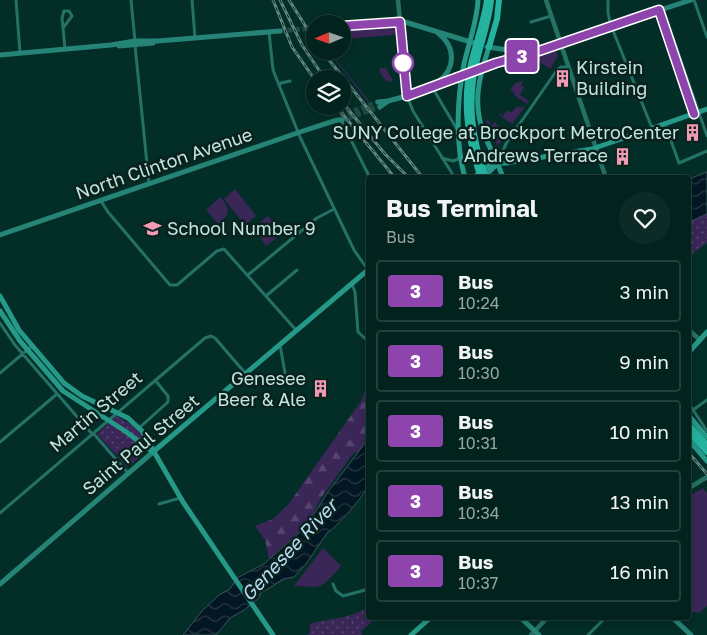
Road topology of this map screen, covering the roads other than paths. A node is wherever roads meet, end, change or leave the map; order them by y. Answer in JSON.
{"nodes":[{"id":1,"x":16,"y":0,"type":"edge"},
{"id":2,"x":131,"y":0,"type":"edge"},
{"id":3,"x":192,"y":0,"type":"edge"},
{"id":4,"x":398,"y":0,"type":"edge"},
{"id":5,"x":478,"y":0,"type":"edge"},
{"id":6,"x":487,"y":0,"type":"edge"},
{"id":7,"x":491,"y":0,"type":"edge"},
{"id":8,"x":499,"y":0,"type":"edge"},
{"id":9,"x":546,"y":0,"type":"edge"},
{"id":10,"x":608,"y":0,"type":"edge"},
{"id":11,"x":693,"y":0,"type":"edge"},
{"id":12,"x":663,"y":9,"type":"junction"},
{"id":13,"x":551,"y":16,"type":"junction"},
{"id":14,"x":400,"y":22,"type":"junction"},
{"id":15,"x":531,"y":22,"type":"dead end"},
{"id":16,"x":351,"y":25,"type":"edge"},
{"id":17,"x":611,"y":26,"type":"junction"},
{"id":18,"x":63,"y":28,"type":"junction"},
{"id":19,"x":430,"y":29,"type":"junction"},
{"id":20,"x":280,"y":31,"type":"tunnel mouth"},
{"id":21,"x":269,"y":32,"type":"junction"},
{"id":22,"x":707,"y":37,"type":"edge"},
{"id":23,"x":195,"y":38,"type":"junction"},
{"id":24,"x":471,"y":42,"type":"junction"},
{"id":25,"x":135,"y":43,"type":"junction"},
{"id":26,"x":561,"y":44,"type":"junction"},
{"id":27,"x":487,"y":47,"type":"junction"},
{"id":28,"x":551,"y":47,"type":"junction"},
{"id":29,"x":65,"y":49,"type":"junction"},
{"id":30,"x":20,"y":53,"type":"junction"},
{"id":31,"x":0,"y":55,"type":"edge"},
{"id":32,"x":568,"y":67,"type":"junction"},
{"id":33,"x":480,"y":69,"type":"junction"},
{"id":34,"x":463,"y":75,"type":"junction"},
{"id":35,"x":290,"y":81,"type":"dead end"},
{"id":36,"x":432,"y":86,"type":"junction"},
{"id":37,"x":279,"y":87,"type":"junction"},
{"id":38,"x":407,"y":96,"type":"junction"},
{"id":39,"x":379,"y":105,"type":"tunnel mouth"},
{"id":40,"x":707,"y":109,"type":"edge"},
{"id":41,"x":698,"y":112,"type":"junction"},
{"id":42,"x":340,"y":119,"type":"joint"},
{"id":43,"x":665,"y":123,"type":"junction"},
{"id":44,"x":652,"y":128,"type":"junction"},
{"id":45,"x":298,"y":133,"type":"junction"},
{"id":46,"x":459,"y":134,"type":"junction"},
{"id":47,"x":707,"y":136,"type":"edge"},
{"id":48,"x":596,"y":148,"type":"junction"},
{"id":49,"x":707,"y":151,"type":"edge"},
{"id":50,"x":460,"y":152,"type":"junction"},
{"id":51,"x":440,"y":155,"type":"junction"},
{"id":52,"x":498,"y":163,"type":"junction"},
{"id":53,"x":368,"y":175,"type":"edge"},
{"id":54,"x":453,"y":175,"type":"edge"},
{"id":55,"x":464,"y":175,"type":"edge"},
{"id":56,"x":476,"y":175,"type":"edge"},
{"id":57,"x":485,"y":175,"type":"edge"},
{"id":58,"x":485,"y":175,"type":"edge"},
{"id":59,"x":486,"y":175,"type":"edge"},
{"id":60,"x":502,"y":175,"type":"edge"},
{"id":61,"x":605,"y":175,"type":"edge"},
{"id":62,"x":149,"y":184,"type":"junction"},
{"id":63,"x":101,"y":201,"type":"junction"},
{"id":64,"x":334,"y":209,"type":"junction"},
{"id":65,"x":0,"y":235,"type":"edge"},
{"id":66,"x":366,"y":266,"type":"edge"},
{"id":67,"x":297,"y":270,"type":"dead end"},
{"id":68,"x":366,"y":271,"type":"edge"},
{"id":69,"x":248,"y":275,"type":"junction"},
{"id":70,"x":351,"y":284,"type":"junction"},
{"id":71,"x":0,"y":296,"type":"edge"},
{"id":72,"x":266,"y":296,"type":"junction"},
{"id":73,"x":0,"y":311,"type":"edge"},
{"id":74,"x":0,"y":323,"type":"edge"},
{"id":75,"x":296,"y":330,"type":"junction"},
{"id":76,"x":691,"y":332,"type":"edge"},
{"id":77,"x":707,"y":332,"type":"edge"},
{"id":78,"x":366,"y":339,"type":"edge"},
{"id":79,"x":700,"y":340,"type":"junction"},
{"id":80,"x":280,"y":345,"type":"junction"},
{"id":81,"x":27,"y":350,"type":"junction"},
{"id":82,"x":691,"y":350,"type":"edge"},
{"id":83,"x":0,"y":373,"type":"edge"},
{"id":84,"x":246,"y":374,"type":"junction"},
{"id":85,"x":155,"y":380,"type":"junction"},
{"id":86,"x":286,"y":384,"type":"dead end"},
{"id":87,"x":57,"y":394,"type":"junction"},
{"id":88,"x":707,"y":400,"type":"edge"},
{"id":89,"x":693,"y":410,"type":"joint"},
{"id":90,"x":118,"y":412,"type":"junction"},
{"id":91,"x":691,"y":418,"type":"edge"},
{"id":92,"x":108,"y":420,"type":"junction"},
{"id":93,"x":691,"y":427,"type":"edge"},
{"id":94,"x":139,"y":428,"type":"junction"},
{"id":95,"x":707,"y":431,"type":"edge"},
{"id":96,"x":93,"y":434,"type":"junction"},
{"id":97,"x":691,"y":434,"type":"edge"},
{"id":98,"x":707,"y":437,"type":"edge"},
{"id":99,"x":0,"y":442,"type":"edge"},
{"id":100,"x":691,"y":442,"type":"edge"},
{"id":101,"x":707,"y":446,"type":"edge"},
{"id":102,"x":153,"y":452,"type":"junction"},
{"id":103,"x":707,"y":452,"type":"edge"},
{"id":104,"x":707,"y":461,"type":"edge"},
{"id":105,"x":129,"y":474,"type":"junction"},
{"id":106,"x":707,"y":477,"type":"edge"},
{"id":107,"x":691,"y":487,"type":"edge"},
{"id":108,"x":180,"y":498,"type":"junction"},
{"id":109,"x":159,"y":504,"type":"dead end"},
{"id":110,"x":0,"y":512,"type":"edge"},
{"id":111,"x":0,"y":584,"type":"edge"},
{"id":112,"x":333,"y":584,"type":"dead end"},
{"id":113,"x":366,"y":590,"type":"edge"},
{"id":114,"x":428,"y":620,"type":"edge"},
{"id":115,"x":523,"y":620,"type":"edge"},
{"id":116,"x":546,"y":620,"type":"edge"},
{"id":117,"x":603,"y":620,"type":"edge"},
{"id":118,"x":675,"y":620,"type":"edge"},
{"id":119,"x":535,"y":634,"type":"edge"},
{"id":120,"x":273,"y":635,"type":"edge"},
{"id":121,"x":411,"y":635,"type":"edge"},
{"id":122,"x":588,"y":635,"type":"edge"},
{"id":123,"x":691,"y":635,"type":"edge"}],
"edges":[{"from":1,"to":30,"type":"street"},
{"from":2,"to":25,"type":"street"},
{"from":3,"to":23,"type":"street"},
{"from":4,"to":14,"type":"street"},
{"from":5,"to":24,"type":"main road"},
{"from":6,"to":57,"type":"highway"},
{"from":7,"to":58,"type":"highway"},
{"from":8,"to":27,"type":"highway"},
{"from":9,"to":13,"type":"street"},
{"from":10,"to":17,"type":"street"},
{"from":11,"to":12,"type":"main road"},
{"from":11,"to":22,"type":"street"},
{"from":12,"to":17,"type":"main road"},
{"from":12,"to":41,"type":"street"},
{"from":13,"to":15,"type":"street"},
{"from":13,"to":26,"type":"street"},
{"from":14,"to":16,"type":"main road"},
{"from":14,"to":19,"type":"main road"},
{"from":14,"to":38,"type":"street"},
{"from":17,"to":26,"type":"main road"},
{"from":17,"to":44,"type":"street"},
{"from":18,"to":18,"type":"street"},
{"from":18,"to":29,"type":"street"},
{"from":19,"to":24,"type":"main road"},
{"from":19,"to":36,"type":"main road"},
{"from":20,"to":21,"type":"main road"},
{"from":21,"to":23,"type":"main road"},
{"from":21,"to":37,"type":"street"},
{"from":23,"to":25,"type":"main road"},
{"from":24,"to":27,"type":"main road"},
{"from":24,"to":34,"type":"main road"},
{"from":25,"to":29,"type":"main road"},
{"from":25,"to":62,"type":"street"},
{"from":26,"to":28,"type":"main road"},
{"from":26,"to":32,"type":"street"},
{"from":27,"to":28,"type":"main road"},
{"from":27,"to":33,"type":"main road"},
{"from":28,"to":33,"type":"main road"},
{"from":29,"to":30,"type":"main road"},
{"from":30,"to":31,"type":"main road"},
{"from":32,"to":48,"type":"street"},
{"from":32,"to":52,"type":"street"},
{"from":33,"to":34,"type":"main road"},
{"from":33,"to":52,"type":"main road"},
{"from":34,"to":36,"type":"main road"},
{"from":34,"to":46,"type":"main road"},
{"from":35,"to":37,"type":"street"},
{"from":36,"to":38,"type":"main road"},
{"from":36,"to":46,"type":"street"},
{"from":37,"to":45,"type":"street"},
{"from":38,"to":39,"type":"main road"},
{"from":38,"to":51,"type":"street"},
{"from":40,"to":41,"type":"main road"},
{"from":41,"to":43,"type":"main road"},
{"from":41,"to":47,"type":"street"},
{"from":42,"to":45,"type":"main road","name":"North Clinton Avenue"},
{"from":42,"to":53,"type":"street"},
{"from":43,"to":44,"type":"main road"},
{"from":43,"to":49,"type":"street"},
{"from":44,"to":48,"type":"main road"},
{"from":45,"to":62,"type":"main road","name":"North Clinton Avenue"},
{"from":45,"to":64,"type":"street"},
{"from":46,"to":50,"type":"main road"},
{"from":48,"to":52,"type":"main road"},
{"from":48,"to":61,"type":"street"},
{"from":50,"to":51,"type":"street"},
{"from":50,"to":55,"type":"main road"},
{"from":51,"to":54,"type":"street"},
{"from":52,"to":56,"type":"main road"},
{"from":52,"to":59,"type":"main road"},
{"from":52,"to":60,"type":"main road"},
{"from":62,"to":63,"type":"main road","name":"North Clinton Avenue"},
{"from":63,"to":65,"type":"main road","name":"North Clinton Avenue"},
{"from":63,"to":69,"type":"street"},
{"from":64,"to":66,"type":"street"},
{"from":64,"to":69,"type":"street"},
{"from":67,"to":72,"type":"street"},
{"from":68,"to":70,"type":"main road","name":"Saint Paul Street"},
{"from":69,"to":72,"type":"street"},
{"from":70,"to":75,"type":"main road","name":"Saint Paul Street"},
{"from":70,"to":78,"type":"street"},
{"from":71,"to":81,"type":"main road"},
{"from":72,"to":75,"type":"street"},
{"from":73,"to":81,"type":"main road"},
{"from":74,"to":81,"type":"street"},
{"from":75,"to":80,"type":"main road","name":"Saint Paul Street"},
{"from":76,"to":79,"type":"street"},
{"from":77,"to":79,"type":"main road"},
{"from":79,"to":82,"type":"main road"},
{"from":80,"to":84,"type":"main road","name":"Saint Paul Street"},
{"from":80,"to":86,"type":"street"},
{"from":81,"to":83,"type":"street"},
{"from":81,"to":87,"type":"street"},
{"from":81,"to":90,"type":"main road"},
{"from":81,"to":92,"type":"main road"},
{"from":84,"to":85,"type":"street","name":"Martin Street"},
{"from":84,"to":102,"type":"main road","name":"Saint Paul Street"},
{"from":85,"to":90,"type":"street","name":"Martin Street"},
{"from":85,"to":94,"type":"street"},
{"from":87,"to":96,"type":"street"},
{"from":87,"to":99,"type":"street"},
{"from":88,"to":89,"type":"street"},
{"from":89,"to":95,"type":"street"},
{"from":90,"to":92,"type":"street","name":"Martin Street"},
{"from":90,"to":94,"type":"main road"},
{"from":91,"to":98,"type":"main road"},
{"from":92,"to":96,"type":"street","name":"Martin Street"},
{"from":92,"to":102,"type":"main road"},
{"from":93,"to":101,"type":"highway"},
{"from":94,"to":102,"type":"main road"},
{"from":96,"to":105,"type":"street"},
{"from":96,"to":110,"type":"street","name":"Martin Street"},
{"from":97,"to":103,"type":"highway"},
{"from":100,"to":104,"type":"main road"},
{"from":102,"to":105,"type":"main road","name":"Saint Paul Street"},
{"from":102,"to":108,"type":"main road"},
{"from":105,"to":111,"type":"main road","name":"Saint Paul Street"},
{"from":106,"to":107,"type":"street"},
{"from":108,"to":109,"type":"street"},
{"from":108,"to":120,"type":"main road"},
{"from":112,"to":113,"type":"street"},
{"from":114,"to":121,"type":"main road"},
{"from":115,"to":119,"type":"main road"},
{"from":116,"to":119,"type":"street"},
{"from":117,"to":122,"type":"street"},
{"from":118,"to":123,"type":"main road"}]}
